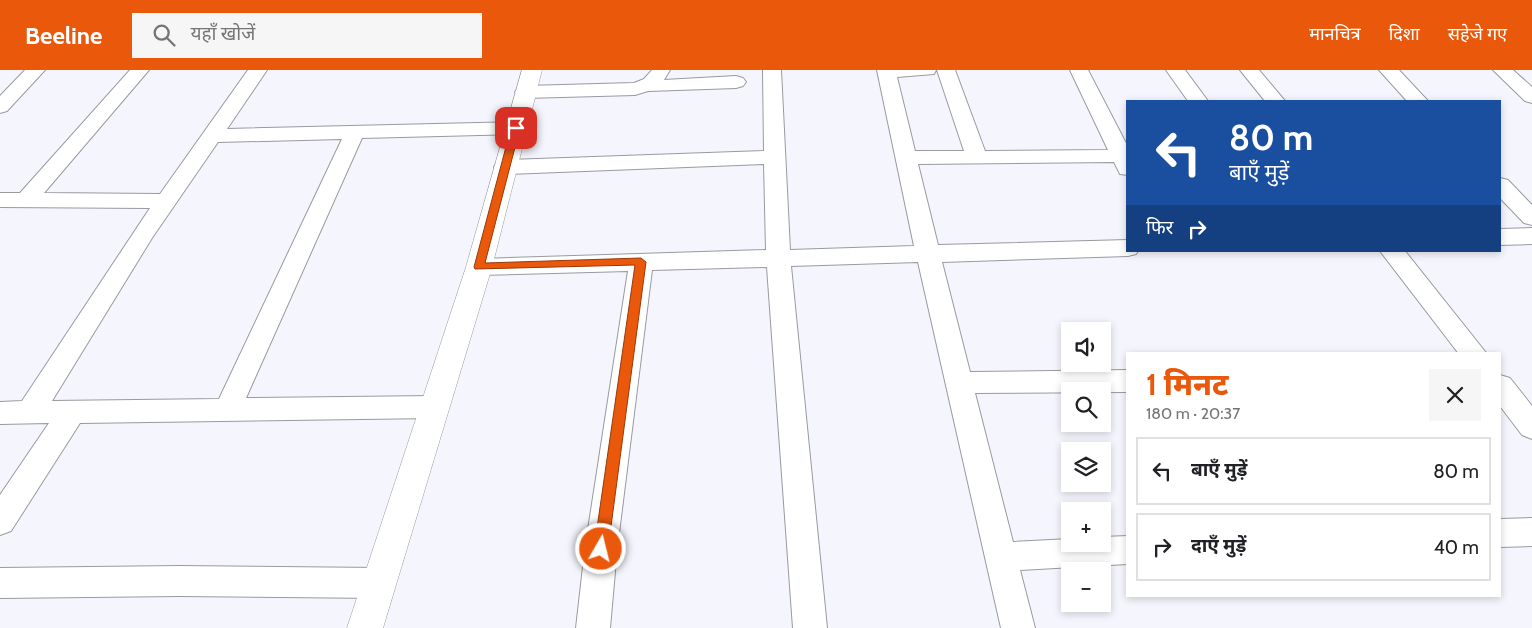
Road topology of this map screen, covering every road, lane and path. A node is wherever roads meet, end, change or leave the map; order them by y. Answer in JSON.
{"nodes":[{"id":1,"x":36,"y":70,"type":"edge"},
{"id":2,"x":140,"y":70,"type":"edge"},
{"id":3,"x":258,"y":70,"type":"edge"},
{"id":4,"x":661,"y":70,"type":"edge"},
{"id":5,"x":772,"y":70,"type":"edge"},
{"id":6,"x":927,"y":70,"type":"edge"},
{"id":7,"x":946,"y":70,"type":"edge"},
{"id":8,"x":1079,"y":70,"type":"edge"},
{"id":9,"x":1175,"y":70,"type":"edge"},
{"id":10,"x":1249,"y":70,"type":"edge"},
{"id":11,"x":1388,"y":70,"type":"edge"},
{"id":12,"x":1502,"y":70,"type":"edge"},
{"id":13,"x":886,"y":71,"type":"edge"},
{"id":14,"x":529,"y":81,"type":"edge"},
{"id":15,"x":736,"y":82,"type":"dead end"},
{"id":16,"x":649,"y":86,"type":"junction"},
{"id":17,"x":1532,"y":97,"type":"edge"},
{"id":18,"x":1197,"y":100,"type":"edge"},
{"id":19,"x":1274,"y":100,"type":"edge"},
{"id":20,"x":1417,"y":100,"type":"edge"},
{"id":21,"x":0,"y":107,"type":"edge"},
{"id":22,"x":516,"y":128,"type":"junction"},
{"id":23,"x":356,"y":132,"type":"junction"},
{"id":24,"x":212,"y":136,"type":"junction"},
{"id":25,"x":1124,"y":156,"type":"edge"},
{"id":26,"x":775,"y":157,"type":"junction"},
{"id":27,"x":906,"y":158,"type":"junction"},
{"id":28,"x":977,"y":158,"type":"junction"},
{"id":29,"x":506,"y":167,"type":"junction"},
{"id":30,"x":1501,"y":186,"type":"edge"},
{"id":31,"x":0,"y":200,"type":"edge"},
{"id":32,"x":26,"y":200,"type":"junction"},
{"id":33,"x":166,"y":201,"type":"junction"},
{"id":34,"x":1532,"y":218,"type":"edge"},
{"id":35,"x":1532,"y":236,"type":"edge"},
{"id":36,"x":1501,"y":237,"type":"edge"},
{"id":37,"x":1126,"y":248,"type":"edge"},
{"id":38,"x":1393,"y":252,"type":"edge"},
{"id":39,"x":928,"y":254,"type":"junction"},
{"id":40,"x":778,"y":258,"type":"junction"},
{"id":41,"x":641,"y":262,"type":"junction"},
{"id":42,"x":479,"y":267,"type":"junction"},
{"id":43,"x":1472,"y":352,"type":"edge"},
{"id":44,"x":1126,"y":381,"type":"edge"},
{"id":45,"x":959,"y":382,"type":"junction"},
{"id":46,"x":1501,"y":387,"type":"edge"},
{"id":47,"x":434,"y":407,"type":"junction"},
{"id":48,"x":227,"y":410,"type":"junction"},
{"id":49,"x":30,"y":412,"type":"junction"},
{"id":50,"x":72,"y":412,"type":"junction"},
{"id":51,"x":0,"y":413,"type":"edge"},
{"id":52,"x":1532,"y":427,"type":"edge"},
{"id":53,"x":0,"y":521,"type":"edge"},
{"id":54,"x":1532,"y":532,"type":"edge"},
{"id":55,"x":1501,"y":533,"type":"edge"},
{"id":56,"x":1126,"y":550,"type":"edge"},
{"id":57,"x":1000,"y":557,"type":"junction"},
{"id":58,"x":0,"y":583,"type":"edge"},
{"id":59,"x":379,"y":584,"type":"junction"},
{"id":60,"x":364,"y":628,"type":"edge"},
{"id":61,"x":593,"y":628,"type":"edge"},
{"id":62,"x":810,"y":628,"type":"edge"},
{"id":63,"x":1018,"y":628,"type":"edge"}],
"edges":[{"from":1,"to":21,"type":"street"},
{"from":2,"to":32,"type":"street"},
{"from":3,"to":24,"type":"street"},
{"from":4,"to":16,"type":"street"},
{"from":5,"to":26,"type":"street"},
{"from":6,"to":13,"type":"street"},
{"from":7,"to":28,"type":"street"},
{"from":8,"to":25,"type":"street"},
{"from":9,"to":18,"type":"street"},
{"from":10,"to":19,"type":"street"},
{"from":11,"to":20,"type":"street"},
{"from":12,"to":17,"type":"street"},
{"from":13,"to":27,"type":"street"},
{"from":14,"to":16,"type":"street"},
{"from":14,"to":22,"type":"street"},
{"from":15,"to":16,"type":"street"},
{"from":22,"to":23,"type":"street"},
{"from":22,"to":29,"type":"street"},
{"from":23,"to":24,"type":"street"},
{"from":23,"to":48,"type":"street"},
{"from":24,"to":33,"type":"street"},
{"from":25,"to":28,"type":"street"},
{"from":26,"to":29,"type":"street"},
{"from":26,"to":40,"type":"street"},
{"from":27,"to":28,"type":"street"},
{"from":27,"to":39,"type":"street"},
{"from":29,"to":42,"type":"street"},
{"from":30,"to":34,"type":"street"},
{"from":31,"to":32,"type":"street"},
{"from":32,"to":33,"type":"street"},
{"from":33,"to":49,"type":"street"},
{"from":35,"to":36,"type":"street"},
{"from":37,"to":39,"type":"street"},
{"from":38,"to":43,"type":"street"},
{"from":39,"to":40,"type":"street"},
{"from":39,"to":45,"type":"street"},
{"from":40,"to":41,"type":"street"},
{"from":40,"to":62,"type":"street"},
{"from":41,"to":42,"type":"street"},
{"from":41,"to":61,"type":"street"},
{"from":42,"to":47,"type":"street"},
{"from":44,"to":45,"type":"street"},
{"from":45,"to":57,"type":"street"},
{"from":46,"to":52,"type":"street"},
{"from":47,"to":48,"type":"street"},
{"from":47,"to":59,"type":"street"},
{"from":48,"to":50,"type":"street"},
{"from":49,"to":50,"type":"street"},
{"from":49,"to":51,"type":"street"},
{"from":50,"to":53,"type":"street"},
{"from":54,"to":55,"type":"street"},
{"from":56,"to":57,"type":"street"},
{"from":57,"to":63,"type":"street"},
{"from":58,"to":59,"type":"street"},
{"from":59,"to":60,"type":"street"}]}
